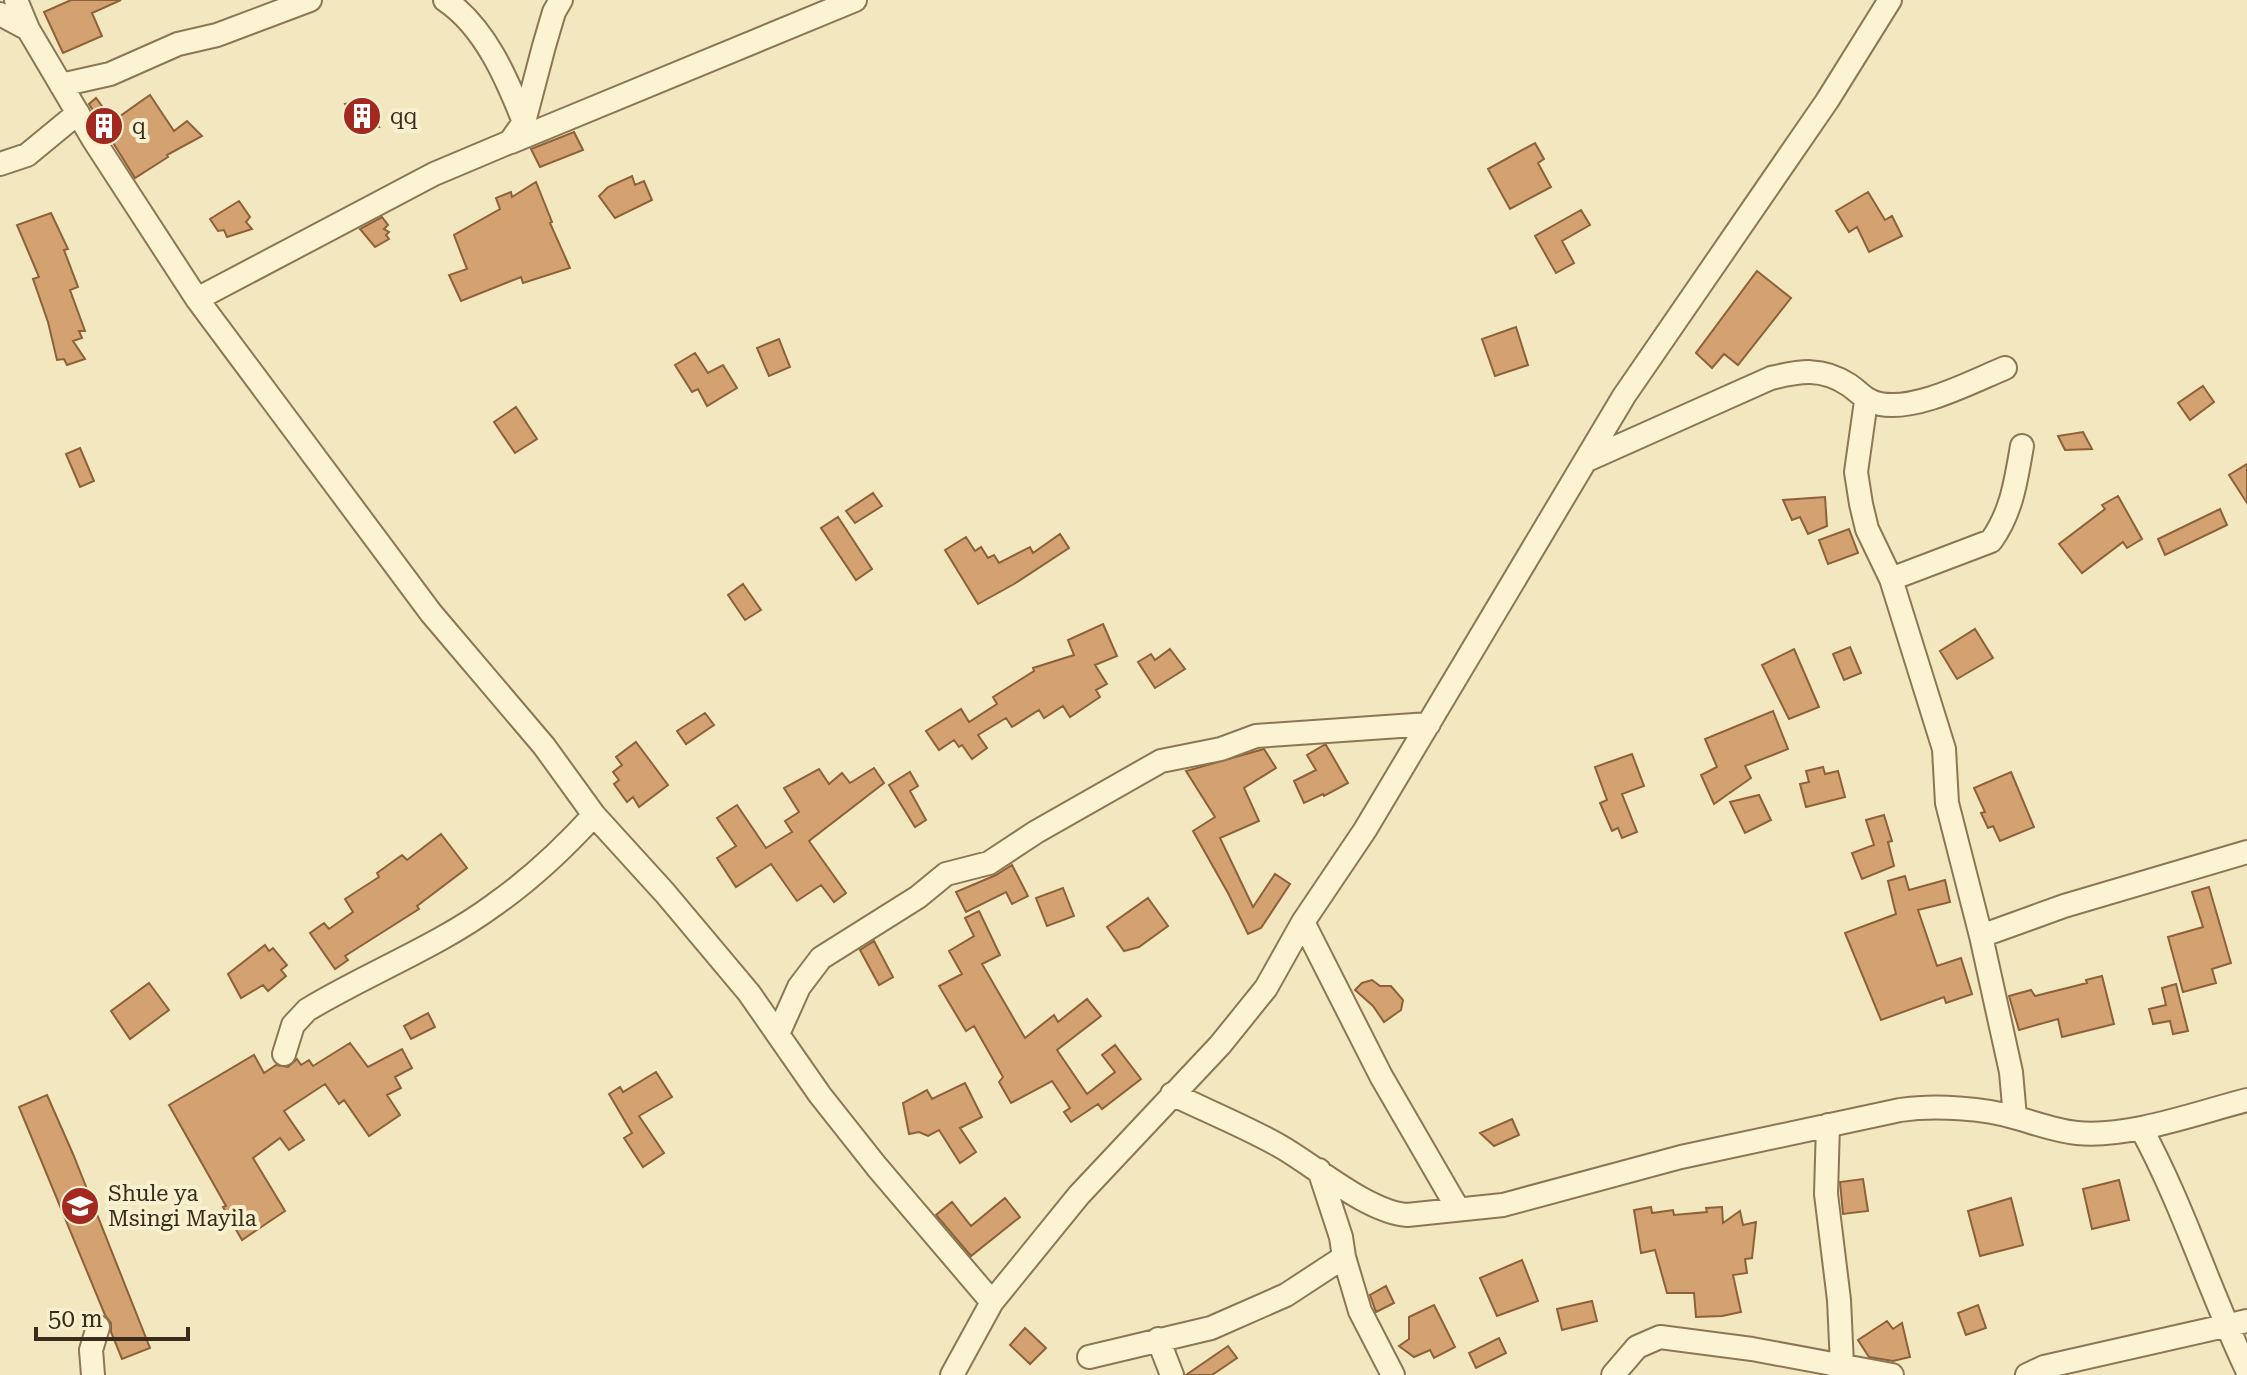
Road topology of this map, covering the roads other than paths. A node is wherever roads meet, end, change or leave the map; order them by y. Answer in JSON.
{"nodes":[{"id":1,"x":16,"y":0,"type":"edge"},
{"id":2,"x":310,"y":0,"type":"edge"},
{"id":3,"x":561,"y":0,"type":"edge"},
{"id":4,"x":855,"y":0,"type":"edge"},
{"id":5,"x":1890,"y":0,"type":"edge"},
{"id":6,"x":457,"y":3,"type":"edge"},
{"id":7,"x":0,"y":14,"type":"edge"},
{"id":8,"x":28,"y":29,"type":"junction"},
{"id":9,"x":61,"y":85,"type":"junction"},
{"id":10,"x":78,"y":113,"type":"junction"},
{"id":11,"x":524,"y":122,"type":"junction"},
{"id":12,"x":510,"y":142,"type":"junction"},
{"id":13,"x":0,"y":164,"type":"edge"},
{"id":14,"x":197,"y":299,"type":"junction"},
{"id":15,"x":2005,"y":368,"type":"dead end"},
{"id":16,"x":1866,"y":401,"type":"junction"},
{"id":17,"x":2022,"y":446,"type":"dead end"},
{"id":18,"x":1585,"y":461,"type":"junction"},
{"id":19,"x":1891,"y":579,"type":"junction"},
{"id":20,"x":1429,"y":724,"type":"junction"},
{"id":21,"x":594,"y":815,"type":"junction"},
{"id":22,"x":2247,"y":852,"type":"edge"},
{"id":23,"x":1303,"y":922,"type":"junction"},
{"id":24,"x":1981,"y":936,"type":"junction"},
{"id":25,"x":778,"y":1034,"type":"junction"},
{"id":26,"x":284,"y":1054,"type":"dead end"},
{"id":27,"x":1172,"y":1094,"type":"junction"},
{"id":28,"x":2247,"y":1100,"type":"edge"},
{"id":29,"x":2015,"y":1117,"type":"junction"},
{"id":30,"x":1828,"y":1125,"type":"junction"},
{"id":31,"x":2141,"y":1128,"type":"junction"},
{"id":32,"x":1319,"y":1170,"type":"junction"},
{"id":33,"x":1458,"y":1209,"type":"junction"},
{"id":34,"x":1344,"y":1257,"type":"junction"},
{"id":35,"x":992,"y":1302,"type":"junction"},
{"id":36,"x":2237,"y":1324,"type":"edge"},
{"id":37,"x":98,"y":1327,"type":"dead end"},
{"id":38,"x":1158,"y":1339,"type":"junction"},
{"id":39,"x":1089,"y":1357,"type":"dead end"},
{"id":40,"x":1840,"y":1370,"type":"edge"},
{"id":41,"x":2247,"y":1370,"type":"edge"},
{"id":42,"x":93,"y":1375,"type":"edge"},
{"id":43,"x":952,"y":1375,"type":"edge"},
{"id":44,"x":1172,"y":1375,"type":"edge"},
{"id":45,"x":1393,"y":1375,"type":"edge"},
{"id":46,"x":1613,"y":1375,"type":"edge"},
{"id":47,"x":1892,"y":1375,"type":"edge"},
{"id":48,"x":2027,"y":1375,"type":"edge"}],
"edges":[{"from":1,"to":8,"type":"street"},
{"from":2,"to":9,"type":"street"},
{"from":3,"to":11,"type":"street"},
{"from":4,"to":12,"type":"street"},
{"from":5,"to":18,"type":"street"},
{"from":6,"to":11,"type":"street"},
{"from":7,"to":8,"type":"street"},
{"from":8,"to":9,"type":"street"},
{"from":9,"to":10,"type":"street"},
{"from":10,"to":13,"type":"street"},
{"from":10,"to":14,"type":"street"},
{"from":11,"to":12,"type":"street"},
{"from":12,"to":14,"type":"street"},
{"from":14,"to":21,"type":"street"},
{"from":15,"to":16,"type":"street"},
{"from":16,"to":18,"type":"street"},
{"from":16,"to":19,"type":"street"},
{"from":17,"to":19,"type":"street"},
{"from":18,"to":20,"type":"street"},
{"from":19,"to":24,"type":"street"},
{"from":20,"to":23,"type":"street"},
{"from":20,"to":25,"type":"street"},
{"from":21,"to":25,"type":"street"},
{"from":21,"to":26,"type":"street"},
{"from":22,"to":24,"type":"street"},
{"from":23,"to":27,"type":"street"},
{"from":23,"to":33,"type":"street"},
{"from":24,"to":29,"type":"street"},
{"from":25,"to":35,"type":"street"},
{"from":27,"to":32,"type":"street"},
{"from":27,"to":35,"type":"street"},
{"from":28,"to":31,"type":"street"},
{"from":29,"to":30,"type":"street"},
{"from":29,"to":31,"type":"street"},
{"from":30,"to":33,"type":"street"},
{"from":30,"to":40,"type":"street"},
{"from":31,"to":36,"type":"street"},
{"from":32,"to":33,"type":"street"},
{"from":32,"to":34,"type":"street"},
{"from":34,"to":38,"type":"street"},
{"from":34,"to":45,"type":"street"},
{"from":35,"to":43,"type":"street"},
{"from":36,"to":41,"type":"street"},
{"from":36,"to":48,"type":"street"},
{"from":37,"to":42,"type":"street"},
{"from":38,"to":39,"type":"street"},
{"from":38,"to":44,"type":"street"},
{"from":40,"to":46,"type":"street"},
{"from":40,"to":47,"type":"street"}]}
